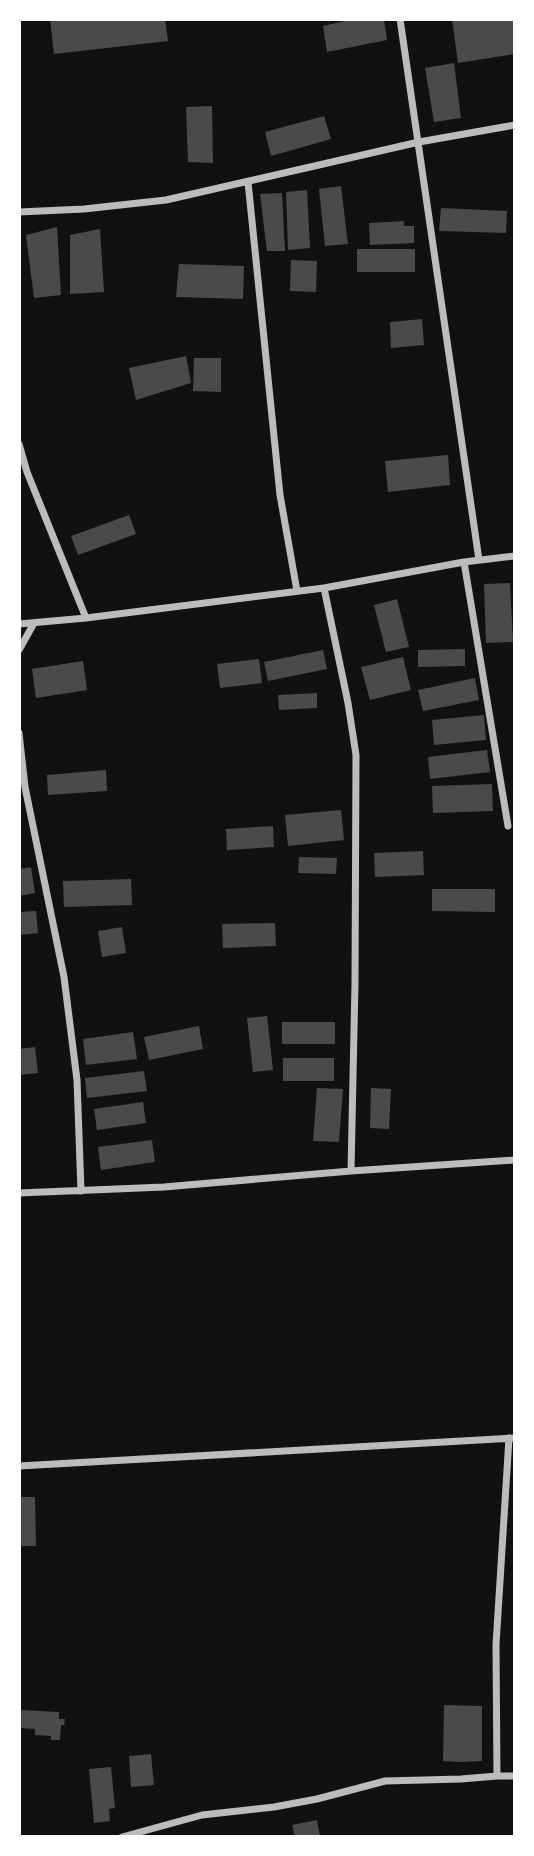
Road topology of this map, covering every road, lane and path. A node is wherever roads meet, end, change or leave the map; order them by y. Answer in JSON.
{"nodes":[{"id":1,"x":400,"y":19,"type":"edge"},
{"id":2,"x":515,"y":125,"type":"edge"},
{"id":3,"x":419,"y":142,"type":"junction"},
{"id":4,"x":248,"y":182,"type":"junction"},
{"id":5,"x":19,"y":212,"type":"edge"},
{"id":6,"x":19,"y":444,"type":"edge"},
{"id":7,"x":515,"y":556,"type":"edge"},
{"id":8,"x":479,"y":560,"type":"junction"},
{"id":9,"x":464,"y":562,"type":"junction"},
{"id":10,"x":324,"y":587,"type":"junction"},
{"id":11,"x":297,"y":591,"type":"junction"},
{"id":12,"x":86,"y":618,"type":"junction"},
{"id":13,"x":34,"y":623,"type":"junction"},
{"id":14,"x":19,"y":624,"type":"edge"},
{"id":15,"x":19,"y":650,"type":"edge"},
{"id":16,"x":19,"y":733,"type":"edge"},
{"id":17,"x":508,"y":826,"type":"dead end"},
{"id":18,"x":515,"y":1160,"type":"edge"},
{"id":19,"x":351,"y":1171,"type":"junction"},
{"id":20,"x":81,"y":1191,"type":"junction"},
{"id":21,"x":19,"y":1194,"type":"edge"},
{"id":22,"x":512,"y":1438,"type":"edge"},
{"id":23,"x":19,"y":1466,"type":"edge"},
{"id":24,"x":497,"y":1776,"type":"junction"},
{"id":25,"x":515,"y":1776,"type":"edge"},
{"id":26,"x":122,"y":1837,"type":"edge"}],
"edges":[{"from":1,"to":3,"type":"street"},
{"from":2,"to":3,"type":"street"},
{"from":3,"to":4,"type":"street"},
{"from":3,"to":8,"type":"street"},
{"from":4,"to":5,"type":"street"},
{"from":4,"to":11,"type":"street"},
{"from":6,"to":12,"type":"street"},
{"from":7,"to":8,"type":"street"},
{"from":8,"to":9,"type":"street"},
{"from":9,"to":10,"type":"street"},
{"from":9,"to":17,"type":"street"},
{"from":10,"to":11,"type":"street"},
{"from":10,"to":19,"type":"street"},
{"from":11,"to":12,"type":"street"},
{"from":12,"to":13,"type":"street"},
{"from":13,"to":14,"type":"street"},
{"from":13,"to":15,"type":"street"},
{"from":16,"to":20,"type":"street"},
{"from":18,"to":19,"type":"street"},
{"from":19,"to":20,"type":"street"},
{"from":20,"to":21,"type":"street"},
{"from":22,"to":23,"type":"street"},
{"from":22,"to":24,"type":"street"},
{"from":24,"to":25,"type":"street"},
{"from":24,"to":26,"type":"street"}]}
